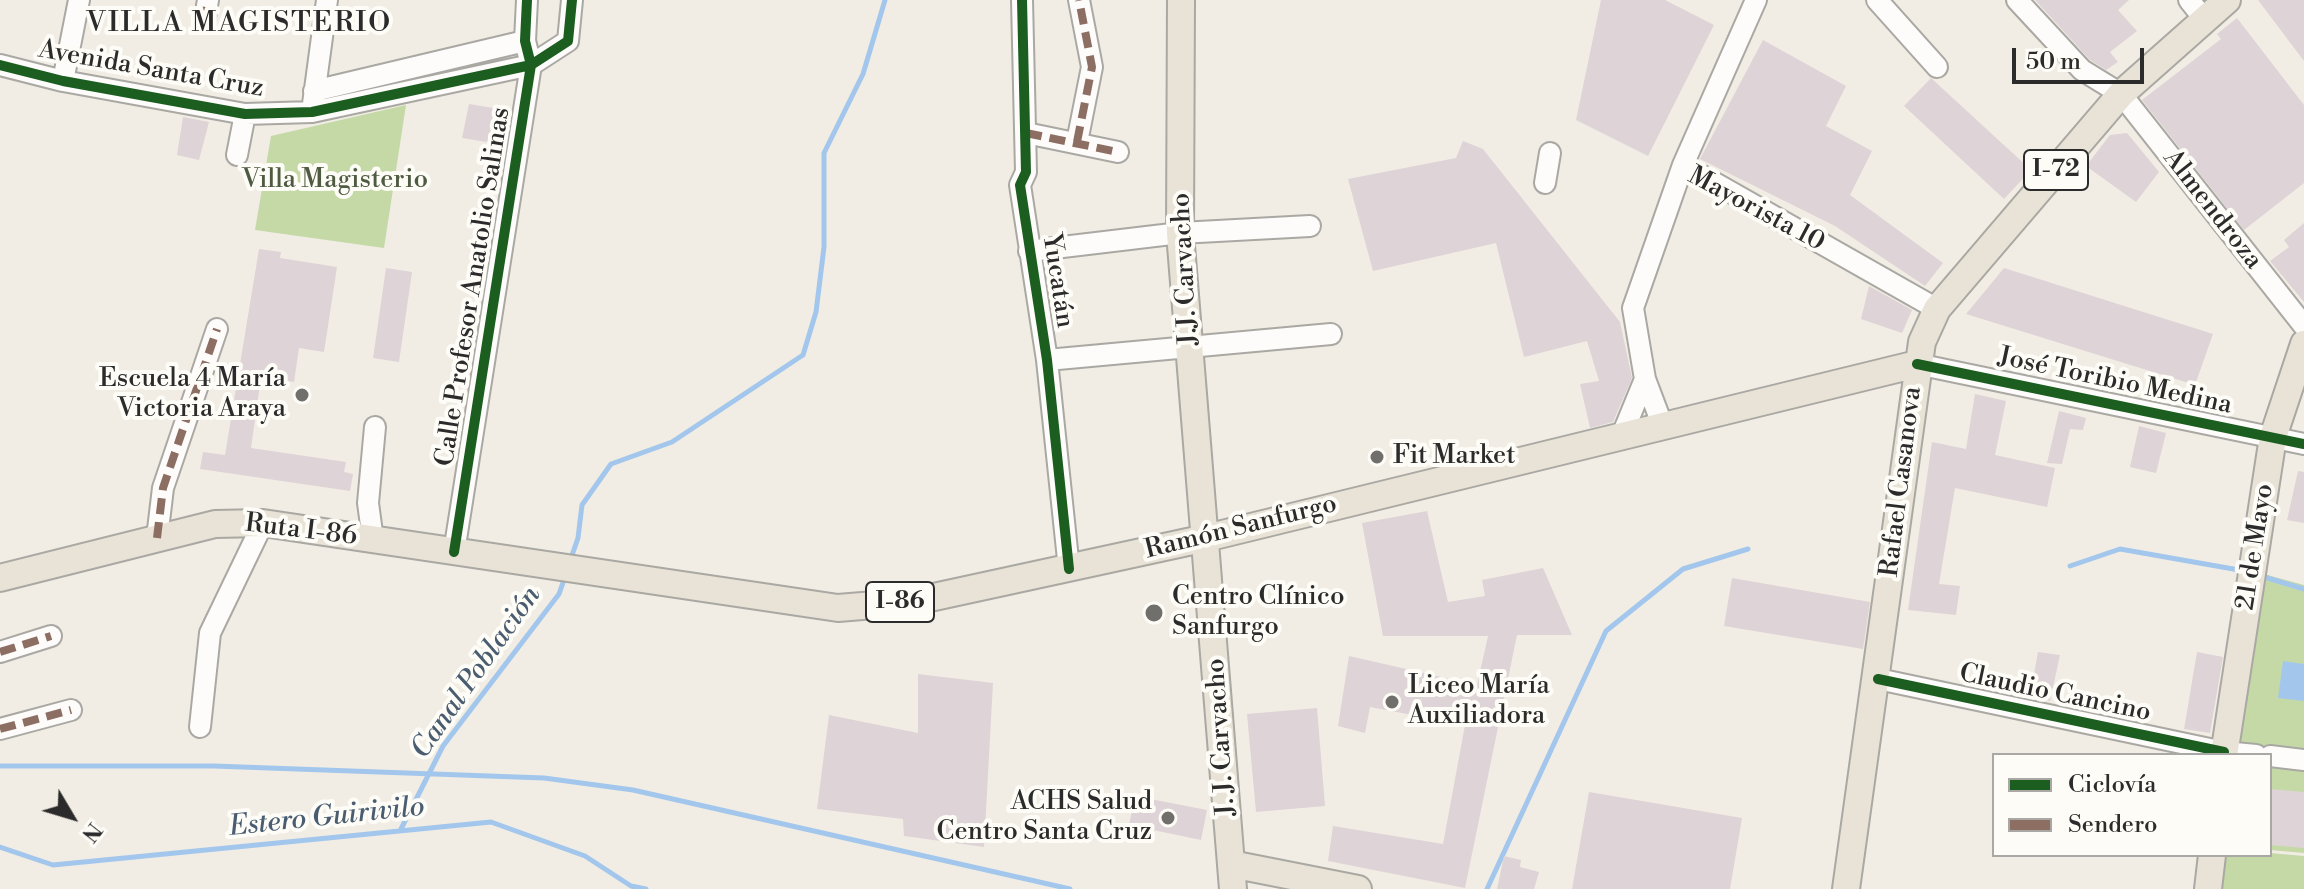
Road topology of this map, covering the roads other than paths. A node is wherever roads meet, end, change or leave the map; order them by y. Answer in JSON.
{"nodes":[{"id":1,"x":79,"y":0,"type":"edge"},
{"id":2,"x":208,"y":0,"type":"edge"},
{"id":3,"x":327,"y":0,"type":"edge"},
{"id":4,"x":527,"y":0,"type":"edge"},
{"id":5,"x":572,"y":0,"type":"edge"},
{"id":6,"x":1022,"y":0,"type":"edge"},
{"id":7,"x":1079,"y":0,"type":"edge"},
{"id":8,"x":1181,"y":0,"type":"edge"},
{"id":9,"x":1756,"y":0,"type":"edge"},
{"id":10,"x":1877,"y":0,"type":"edge"},
{"id":11,"x":2017,"y":0,"type":"edge"},
{"id":12,"x":2227,"y":0,"type":"edge"},
{"id":13,"x":2197,"y":10,"type":"edge"},
{"id":14,"x":204,"y":23,"type":"dead end"},
{"id":15,"x":525,"y":41,"type":"junction"},
{"id":16,"x":0,"y":65,"type":"edge"},
{"id":17,"x":531,"y":65,"type":"junction"},
{"id":18,"x":1937,"y":67,"type":"dead end"},
{"id":19,"x":63,"y":81,"type":"junction"},
{"id":20,"x":2121,"y":94,"type":"junction"},
{"id":21,"x":313,"y":101,"type":"junction"},
{"id":22,"x":245,"y":114,"type":"junction"},
{"id":23,"x":1026,"y":133,"type":"junction"},
{"id":24,"x":1077,"y":142,"type":"junction"},
{"id":25,"x":1118,"y":152,"type":"dead end"},
{"id":26,"x":1550,"y":153,"type":"dead end"},
{"id":27,"x":237,"y":155,"type":"dead end"},
{"id":28,"x":1683,"y":165,"type":"junction"},
{"id":29,"x":1545,"y":183,"type":"dead end"},
{"id":30,"x":1310,"y":226,"type":"dead end"},
{"id":31,"x":1180,"y":233,"type":"junction"},
{"id":32,"x":1029,"y":251,"type":"junction"},
{"id":33,"x":1937,"y":309,"type":"junction"},
{"id":34,"x":2304,"y":326,"type":"edge"},
{"id":35,"x":217,"y":329,"type":"dead end"},
{"id":36,"x":1331,"y":334,"type":"dead end"},
{"id":37,"x":2304,"y":344,"type":"edge"},
{"id":38,"x":1190,"y":349,"type":"junction"},
{"id":39,"x":1047,"y":360,"type":"junction"},
{"id":40,"x":1917,"y":364,"type":"junction"},
{"id":41,"x":1645,"y":379,"type":"junction"},
{"id":42,"x":1662,"y":424,"type":"junction"},
{"id":43,"x":375,"y":427,"type":"dead end"},
{"id":44,"x":1622,"y":435,"type":"junction"},
{"id":45,"x":2273,"y":437,"type":"junction"},
{"id":46,"x":2304,"y":444,"type":"edge"},
{"id":47,"x":263,"y":523,"type":"junction"},
{"id":48,"x":157,"y":538,"type":"junction"},
{"id":49,"x":1206,"y":538,"type":"junction"},
{"id":50,"x":373,"y":540,"type":"junction"},
{"id":51,"x":454,"y":552,"type":"junction"},
{"id":52,"x":558,"y":568,"type":"joint"},
{"id":53,"x":1069,"y":569,"type":"junction"},
{"id":54,"x":0,"y":578,"type":"edge"},
{"id":55,"x":51,"y":636,"type":"dead end"},
{"id":56,"x":0,"y":652,"type":"edge"},
{"id":57,"x":1878,"y":679,"type":"junction"},
{"id":58,"x":71,"y":710,"type":"dead end"},
{"id":59,"x":200,"y":727,"type":"dead end"},
{"id":60,"x":0,"y":729,"type":"edge"},
{"id":61,"x":2224,"y":753,"type":"edge"},
{"id":62,"x":2272,"y":756,"type":"edge"},
{"id":63,"x":2304,"y":760,"type":"edge"},
{"id":64,"x":2212,"y":857,"type":"edge"},
{"id":65,"x":1232,"y":876,"type":"edge"},
{"id":66,"x":1358,"y":889,"type":"edge"},
{"id":67,"x":1846,"y":889,"type":"edge"},
{"id":68,"x":2208,"y":889,"type":"edge"}],
"edges":[{"from":1,"to":19,"type":"street"},
{"from":2,"to":14,"type":"street"},
{"from":3,"to":21,"type":"street"},
{"from":4,"to":15,"type":"street"},
{"from":5,"to":17,"type":"street"},
{"from":6,"to":23,"type":"street","name":"Yucatán"},
{"from":7,"to":24,"type":"street"},
{"from":8,"to":31,"type":"main road","name":"J.J. Carvacho"},
{"from":9,"to":28,"type":"street"},
{"from":10,"to":18,"type":"street"},
{"from":11,"to":20,"type":"street"},
{"from":12,"to":13,"type":"main road","name":"Rafael Casanova","number":"I-72"},
{"from":13,"to":20,"type":"main road","name":"Rafael Casanova","number":"I-72"},
{"from":15,"to":17,"type":"street"},
{"from":15,"to":21,"type":"street","name":"Avenida Santa Cruz"},
{"from":16,"to":19,"type":"street","name":"Avenida Santa Cruz"},
{"from":17,"to":21,"type":"street","name":"Avenida Santa Cruz"},
{"from":17,"to":51,"type":"street","name":"Calle Profesor Anatolio Salinas"},
{"from":19,"to":22,"type":"street","name":"Avenida Santa Cruz"},
{"from":20,"to":33,"type":"main road","name":"Rafael Casanova","number":"I-72"},
{"from":20,"to":34,"type":"street","name":"Almendroza"},
{"from":21,"to":22,"type":"street","name":"Avenida Santa Cruz"},
{"from":22,"to":27,"type":"street"},
{"from":23,"to":24,"type":"street"},
{"from":23,"to":32,"type":"street","name":"Yucatán"},
{"from":24,"to":25,"type":"street"},
{"from":26,"to":29,"type":"street"},
{"from":28,"to":33,"type":"street","name":"Mayorista 10"},
{"from":28,"to":41,"type":"street","name":"Mayorista 10"},
{"from":30,"to":31,"type":"street"},
{"from":31,"to":32,"type":"street"},
{"from":31,"to":38,"type":"main road","name":"J.J. Carvacho"},
{"from":32,"to":39,"type":"street","name":"Yucatán"},
{"from":33,"to":40,"type":"main road","name":"Rafael Casanova","number":"I-72"},
{"from":35,"to":48,"type":"street"},
{"from":36,"to":38,"type":"street"},
{"from":37,"to":45,"type":"main road","name":"21 de Mayo"},
{"from":38,"to":39,"type":"street"},
{"from":38,"to":49,"type":"main road","name":"J.J. Carvacho"},
{"from":39,"to":53,"type":"street","name":"Yucatán"},
{"from":40,"to":42,"type":"main road","name":"Ramón Sanfurgo"},
{"from":40,"to":45,"type":"street","name":"José Toribio Medina"},
{"from":40,"to":57,"type":"main road","name":"Rafael Casanova","number":"I-72"},
{"from":41,"to":42,"type":"street","name":"Mayorista 10"},
{"from":41,"to":44,"type":"street"},
{"from":42,"to":44,"type":"main road","name":"Ramón Sanfurgo"},
{"from":43,"to":50,"type":"street"},
{"from":44,"to":49,"type":"main road","name":"Ramón Sanfurgo"},
{"from":45,"to":46,"type":"street","name":"José Toribio Medina"},
{"from":45,"to":61,"type":"main road","name":"21 de Mayo"},
{"from":47,"to":48,"type":"main road","name":"Ruta I-86","number":"I-86"},
{"from":47,"to":50,"type":"main road","name":"Ruta I-86","number":"I-86"},
{"from":47,"to":59,"type":"street"},
{"from":48,"to":54,"type":"main road","name":"Ruta I-86","number":"I-86"},
{"from":49,"to":53,"type":"main road","name":"Ramón Sanfurgo","number":"I-86"},
{"from":49,"to":65,"type":"main road","name":"J. J. Carvacho"},
{"from":50,"to":51,"type":"main road","name":"Ruta I-86","number":"I-86"},
{"from":51,"to":52,"type":"main road","name":"Ruta I-86","number":"I-86"},
{"from":52,"to":53,"type":"main road","name":"Ramón Sanfurgo","number":"I-86"},
{"from":55,"to":56,"type":"street"},
{"from":57,"to":61,"type":"street","name":"Claudio Cancino"},
{"from":57,"to":67,"type":"main road","name":"Rafael Casanova","number":"I-72"},
{"from":58,"to":60,"type":"street"},
{"from":62,"to":63,"type":"street"},
{"from":64,"to":68,"type":"main road"},
{"from":65,"to":66,"type":"main road"}]}
